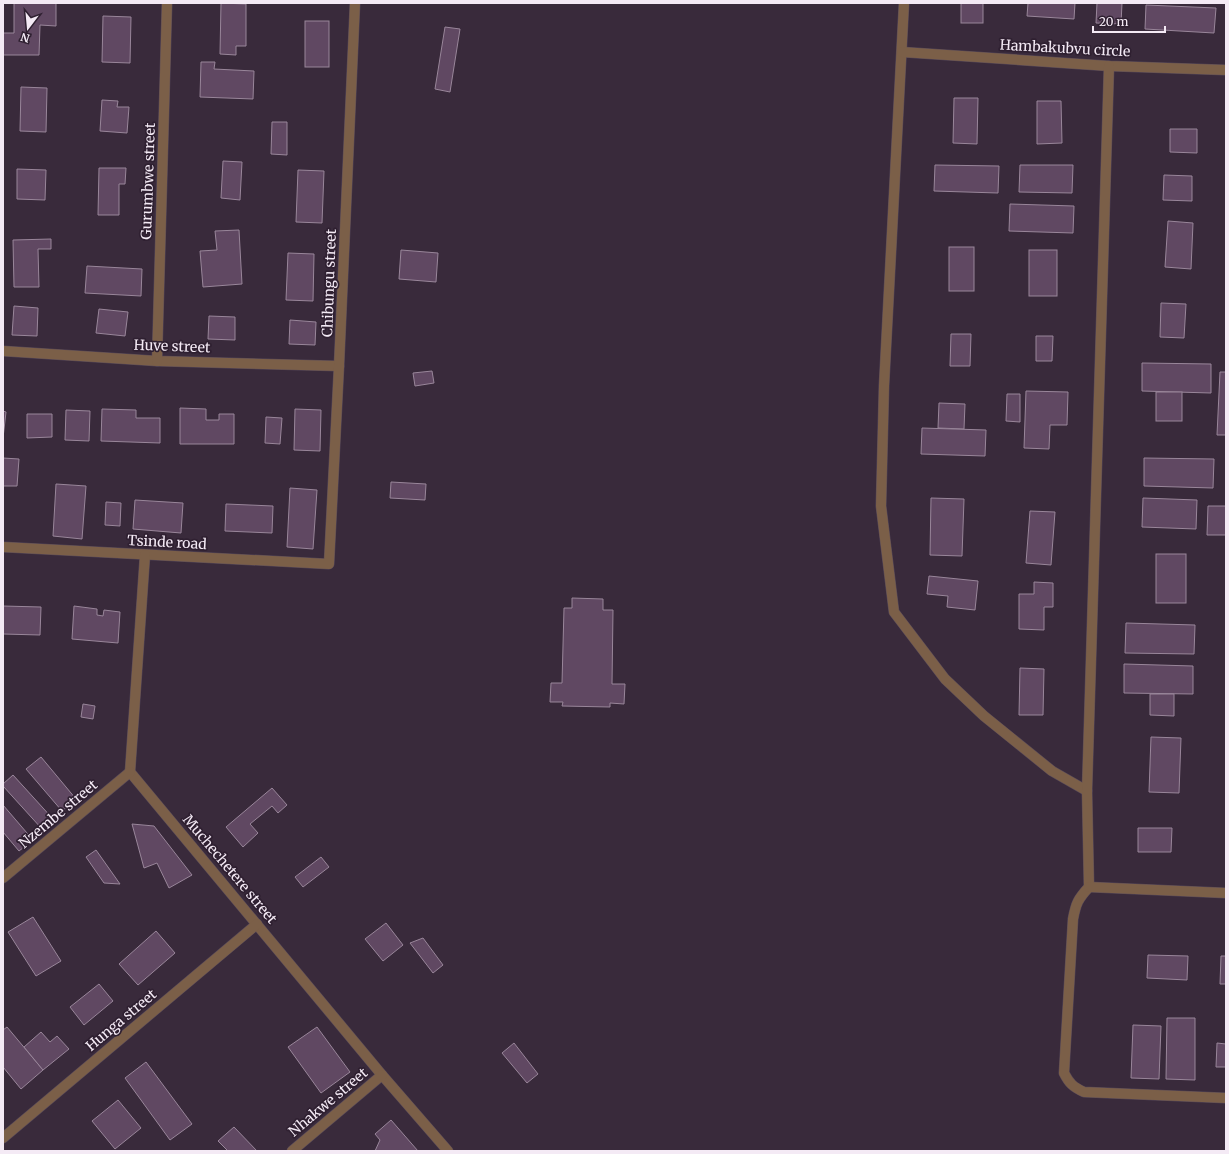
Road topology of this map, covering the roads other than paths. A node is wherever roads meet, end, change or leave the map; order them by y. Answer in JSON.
{"nodes":[{"id":1,"x":167,"y":3,"type":"edge"},
{"id":2,"x":355,"y":3,"type":"edge"},
{"id":3,"x":904,"y":3,"type":"edge"},
{"id":4,"x":902,"y":52,"type":"junction"},
{"id":5,"x":1109,"y":66,"type":"junction"},
{"id":6,"x":1226,"y":70,"type":"edge"},
{"id":7,"x":3,"y":351,"type":"edge"},
{"id":8,"x":157,"y":360,"type":"junction"},
{"id":9,"x":339,"y":366,"type":"junction"},
{"id":10,"x":3,"y":546,"type":"edge"},
{"id":11,"x":144,"y":555,"type":"junction"},
{"id":12,"x":329,"y":564,"type":"joint"},
{"id":13,"x":130,"y":772,"type":"junction"},
{"id":14,"x":1087,"y":791,"type":"junction"},
{"id":15,"x":3,"y":878,"type":"edge"},
{"id":16,"x":1089,"y":887,"type":"junction"},
{"id":17,"x":1226,"y":893,"type":"edge"},
{"id":18,"x":257,"y":924,"type":"junction"},
{"id":19,"x":382,"y":1075,"type":"junction"},
{"id":20,"x":1226,"y":1098,"type":"edge"},
{"id":21,"x":3,"y":1138,"type":"edge"},
{"id":22,"x":292,"y":1151,"type":"edge"},
{"id":23,"x":448,"y":1151,"type":"edge"}],
"edges":[{"from":1,"to":8,"type":"street","name":"Gurumbwe street"},
{"from":2,"to":9,"type":"street","name":"Chibungu street"},
{"from":3,"to":4,"type":"street"},
{"from":4,"to":5,"type":"street","name":"Hambakubvu circle"},
{"from":4,"to":14,"type":"street"},
{"from":5,"to":6,"type":"street","name":"Hambakubvu circle"},
{"from":5,"to":14,"type":"street"},
{"from":7,"to":8,"type":"street","name":"Huve street"},
{"from":8,"to":9,"type":"street","name":"Huve street"},
{"from":9,"to":12,"type":"street","name":"Chibungu street"},
{"from":10,"to":11,"type":"street","name":"Tsinde road"},
{"from":11,"to":12,"type":"street","name":"Tsinde road"},
{"from":11,"to":13,"type":"street"},
{"from":13,"to":15,"type":"street","name":"Nzembe street"},
{"from":13,"to":18,"type":"street","name":"Muchechetere street"},
{"from":14,"to":16,"type":"street"},
{"from":16,"to":17,"type":"street"},
{"from":16,"to":20,"type":"street"},
{"from":18,"to":19,"type":"street","name":"Muchechetere street"},
{"from":18,"to":21,"type":"street","name":"Hunga street"},
{"from":19,"to":22,"type":"street","name":"Nhakwe street"},
{"from":19,"to":23,"type":"street","name":"Muchechetere street"}]}
